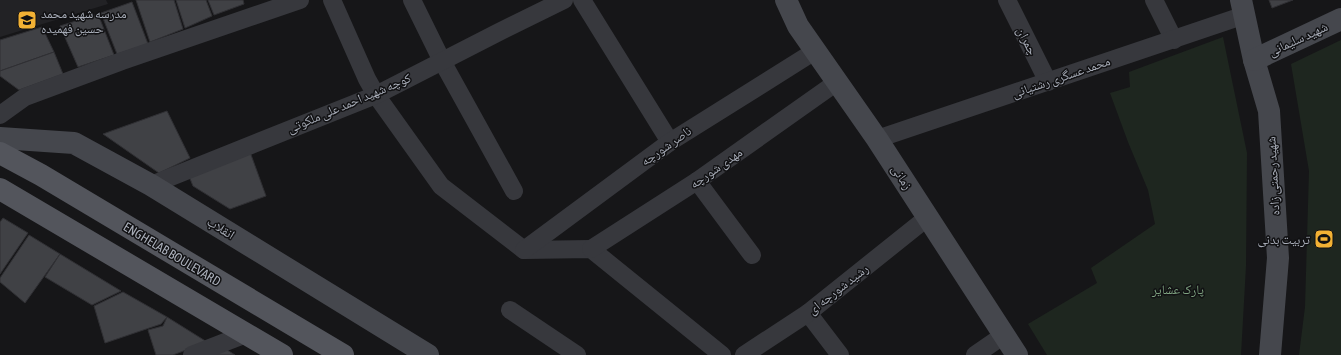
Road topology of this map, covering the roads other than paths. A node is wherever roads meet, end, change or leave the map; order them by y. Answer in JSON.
{"nodes":[{"id":1,"x":300,"y":0,"type":"edge"},
{"id":2,"x":332,"y":0,"type":"edge"},
{"id":3,"x":412,"y":0,"type":"edge"},
{"id":4,"x":564,"y":0,"type":"edge"},
{"id":5,"x":582,"y":0,"type":"edge"},
{"id":6,"x":786,"y":0,"type":"edge"},
{"id":7,"x":1007,"y":0,"type":"edge"},
{"id":8,"x":1154,"y":0,"type":"edge"},
{"id":9,"x":1243,"y":8,"type":"edge"},
{"id":10,"x":1341,"y":18,"type":"edge"},
{"id":11,"x":1174,"y":40,"type":"junction"},
{"id":12,"x":815,"y":51,"type":"junction"},
{"id":13,"x":1254,"y":60,"type":"junction"},
{"id":14,"x":442,"y":61,"type":"junction"},
{"id":15,"x":837,"y":82,"type":"junction"},
{"id":16,"x":1048,"y":82,"type":"junction"},
{"id":17,"x":376,"y":95,"type":"junction"},
{"id":18,"x":0,"y":115,"type":"edge"},
{"id":19,"x":0,"y":138,"type":"edge"},
{"id":20,"x":877,"y":139,"type":"junction"},
{"id":21,"x":670,"y":142,"type":"junction"},
{"id":22,"x":0,"y":153,"type":"edge"},
{"id":23,"x":697,"y":181,"type":"junction"},
{"id":24,"x":151,"y":185,"type":"junction"},
{"id":25,"x":0,"y":189,"type":"edge"},
{"id":26,"x":514,"y":191,"type":"dead end"},
{"id":27,"x":928,"y":217,"type":"junction"},
{"id":28,"x":524,"y":250,"type":"junction"},
{"id":29,"x":592,"y":250,"type":"junction"},
{"id":30,"x":752,"y":255,"type":"dead end"},
{"id":31,"x":510,"y":310,"type":"dead end"},
{"id":32,"x":808,"y":313,"type":"junction"},
{"id":33,"x":246,"y":334,"type":"junction"},
{"id":34,"x":1004,"y":335,"type":"junction"},
{"id":35,"x":192,"y":355,"type":"edge"},
{"id":36,"x":282,"y":355,"type":"edge"},
{"id":37,"x":342,"y":355,"type":"edge"},
{"id":38,"x":428,"y":355,"type":"edge"},
{"id":39,"x":577,"y":355,"type":"edge"},
{"id":40,"x":722,"y":355,"type":"edge"},
{"id":41,"x":744,"y":355,"type":"edge"},
{"id":42,"x":840,"y":355,"type":"edge"},
{"id":43,"x":975,"y":355,"type":"edge"},
{"id":44,"x":1017,"y":355,"type":"edge"},
{"id":45,"x":1270,"y":355,"type":"edge"}],
"edges":[{"from":1,"to":18,"type":"street"},
{"from":2,"to":17,"type":"street"},
{"from":3,"to":14,"type":"street"},
{"from":4,"to":14,"type":"street","name":"کوچه شهید احمد علی ملکوتی"},
{"from":5,"to":21,"type":"street"},
{"from":6,"to":12,"type":"street","name":"زمانی"},
{"from":7,"to":16,"type":"street","name":"چمران"},
{"from":8,"to":11,"type":"street"},
{"from":9,"to":11,"type":"street","name":"محمد عسگری رشتیانی"},
{"from":9,"to":13,"type":"street","name":"شهید رحمتی زاده"},
{"from":10,"to":13,"type":"street","name":"شهید سلیمانی"},
{"from":11,"to":16,"type":"street","name":"محمد عسگری رشتیانی"},
{"from":12,"to":15,"type":"street","name":"زمانی"},
{"from":12,"to":21,"type":"street","name":"ناصر شورچه"},
{"from":13,"to":45,"type":"street","name":"شهید رحمتی زاده"},
{"from":14,"to":17,"type":"street","name":"کوچه شهید احمد علی ملکوتی"},
{"from":14,"to":26,"type":"street"},
{"from":15,"to":20,"type":"street","name":"زمانی"},
{"from":15,"to":23,"type":"street","name":"مهدی شورچه"},
{"from":16,"to":20,"type":"street","name":"محمد عسگری رشتیانی"},
{"from":17,"to":24,"type":"street","name":"کوچه شهید احمد علی ملکوتی"},
{"from":17,"to":28,"type":"street"},
{"from":19,"to":24,"type":"street","name":"انقلاب"},
{"from":20,"to":27,"type":"street","name":"زمانی"},
{"from":21,"to":28,"type":"street","name":"ناصر شورچه"},
{"from":22,"to":37,"type":"main road","name":"ENGHELAB BOULEVARD"},
{"from":23,"to":29,"type":"street","name":"مهدی شورچه"},
{"from":23,"to":30,"type":"street"},
{"from":24,"to":38,"type":"street","name":"انقلاب"},
{"from":25,"to":33,"type":"main road"},
{"from":27,"to":32,"type":"street","name":"رشید شورچه ای"},
{"from":27,"to":34,"type":"street","name":"زمانی"},
{"from":28,"to":29,"type":"street"},
{"from":29,"to":40,"type":"street"},
{"from":31,"to":39,"type":"street"},
{"from":32,"to":41,"type":"street","name":"رشید شورچه ای"},
{"from":32,"to":42,"type":"street"},
{"from":33,"to":35,"type":"street"},
{"from":33,"to":36,"type":"main road"},
{"from":34,"to":43,"type":"street"},
{"from":34,"to":44,"type":"street","name":"زمانی"}]}
